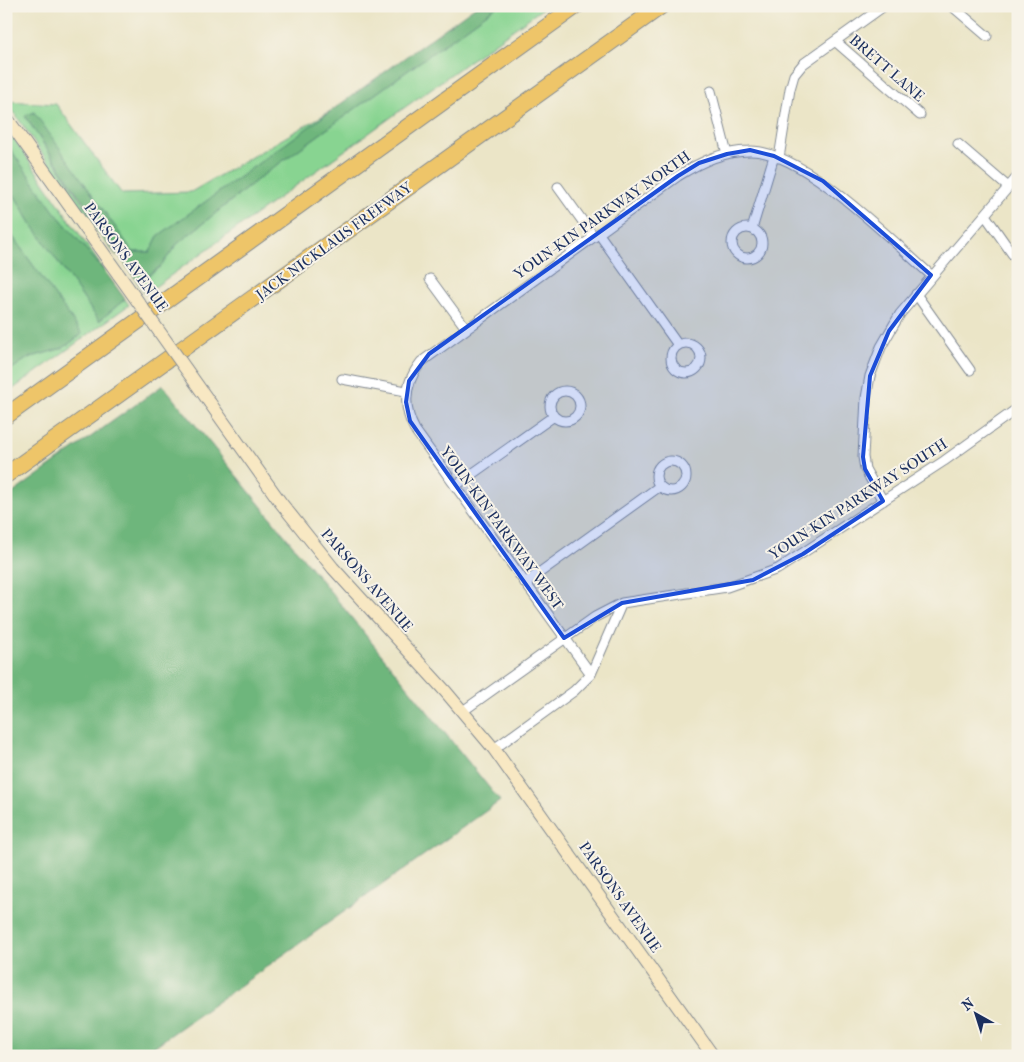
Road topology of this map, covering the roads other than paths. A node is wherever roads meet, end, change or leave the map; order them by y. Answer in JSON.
{"nodes":[{"id":1,"x":576,"y":6,"type":"edge"},
{"id":2,"x":661,"y":6,"type":"edge"},
{"id":3,"x":884,"y":6,"type":"edge"},
{"id":4,"x":952,"y":6,"type":"edge"},
{"id":5,"x":987,"y":36,"type":"dead end"},
{"id":6,"x":835,"y":41,"type":"junction"},
{"id":7,"x":711,"y":91,"type":"dead end"},
{"id":8,"x":920,"y":115,"type":"dead end"},
{"id":9,"x":6,"y":117,"type":"edge"},
{"id":10,"x":958,"y":144,"type":"dead end"},
{"id":11,"x":727,"y":154,"type":"junction"},
{"id":12,"x":777,"y":157,"type":"junction"},
{"id":13,"x":1018,"y":176,"type":"edge"},
{"id":14,"x":558,"y":187,"type":"dead end"},
{"id":15,"x":1008,"y":187,"type":"junction"},
{"id":16,"x":984,"y":215,"type":"junction"},
{"id":17,"x":752,"y":228,"type":"dead end"},
{"id":18,"x":596,"y":235,"type":"junction"},
{"id":19,"x":1018,"y":262,"type":"edge"},
{"id":20,"x":931,"y":275,"type":"junction"},
{"id":21,"x":430,"y":279,"type":"dead end"},
{"id":22,"x":916,"y":294,"type":"junction"},
{"id":23,"x":466,"y":328,"type":"junction"},
{"id":24,"x":678,"y":346,"type":"dead end"},
{"id":25,"x":970,"y":370,"type":"dead end"},
{"id":26,"x":342,"y":379,"type":"dead end"},
{"id":27,"x":406,"y":391,"type":"junction"},
{"id":28,"x":1018,"y":408,"type":"edge"},
{"id":29,"x":6,"y":416,"type":"edge"},
{"id":30,"x":554,"y":416,"type":"dead end"},
{"id":31,"x":6,"y":475,"type":"edge"},
{"id":32,"x":455,"y":486,"type":"junction"},
{"id":33,"x":660,"y":486,"type":"dead end"},
{"id":34,"x":883,"y":501,"type":"junction"},
{"id":35,"x":525,"y":583,"type":"junction"},
{"id":36,"x":622,"y":603,"type":"junction"},
{"id":37,"x":564,"y":638,"type":"junction"},
{"id":38,"x":591,"y":674,"type":"junction"},
{"id":39,"x":463,"y":712,"type":"junction"},
{"id":40,"x":494,"y":749,"type":"junction"},
{"id":41,"x":713,"y":1056,"type":"edge"}],
"edges":[{"from":1,"to":29,"type":"highway"},
{"from":2,"to":31,"type":"highway","name":"JACK NICKLAUS FREEWAY"},
{"from":3,"to":6,"type":"street"},
{"from":4,"to":5,"type":"street"},
{"from":6,"to":8,"type":"street","name":"BRETT LANE"},
{"from":6,"to":12,"type":"street"},
{"from":7,"to":11,"type":"street"},
{"from":9,"to":39,"type":"street","name":"PARSONS AVENUE","bridge":true},
{"from":10,"to":15,"type":"street"},
{"from":11,"to":12,"type":"street","name":"YOUN-KIN PARKWAY NORTH"},
{"from":11,"to":18,"type":"street","name":"YOUN-KIN PARKWAY NORTH"},
{"from":12,"to":17,"type":"street"},
{"from":12,"to":20,"type":"street","name":"YOUN-KIN PARKWAY NORTH"},
{"from":13,"to":15,"type":"street"},
{"from":14,"to":18,"type":"street"},
{"from":15,"to":16,"type":"street"},
{"from":16,"to":19,"type":"street"},
{"from":16,"to":20,"type":"street"},
{"from":18,"to":23,"type":"street","name":"YOUN-KIN PARKWAY NORTH"},
{"from":18,"to":24,"type":"street"},
{"from":20,"to":22,"type":"street"},
{"from":21,"to":23,"type":"street"},
{"from":22,"to":25,"type":"street"},
{"from":22,"to":34,"type":"street"},
{"from":23,"to":27,"type":"street","name":"YOUN-KIN PARKWAY NORTH"},
{"from":26,"to":27,"type":"street"},
{"from":27,"to":32,"type":"street","name":"YOUN-KIN PARKWAY WEST"},
{"from":28,"to":34,"type":"street","name":"YOUN-KIN PARKWAY SOUTH"},
{"from":30,"to":32,"type":"street"},
{"from":32,"to":35,"type":"street","name":"YOUN-KIN PARKWAY WEST"},
{"from":33,"to":35,"type":"street"},
{"from":34,"to":36,"type":"street","name":"YOUN-KIN PARKWAY SOUTH"},
{"from":35,"to":37,"type":"street","name":"YOUN-KIN PARKWAY WEST"},
{"from":36,"to":37,"type":"street","name":"YOUN-KIN PARKWAY SOUTH"},
{"from":36,"to":38,"type":"street"},
{"from":37,"to":38,"type":"street","name":"YOUN-KIN PARKWAY WEST"},
{"from":37,"to":39,"type":"street","name":"YOUN-KIN PARKWAY SOUTH"},
{"from":38,"to":40,"type":"street"},
{"from":39,"to":40,"type":"street","name":"PARSONS AVENUE"},
{"from":40,"to":41,"type":"street","name":"PARSONS AVENUE"}]}
